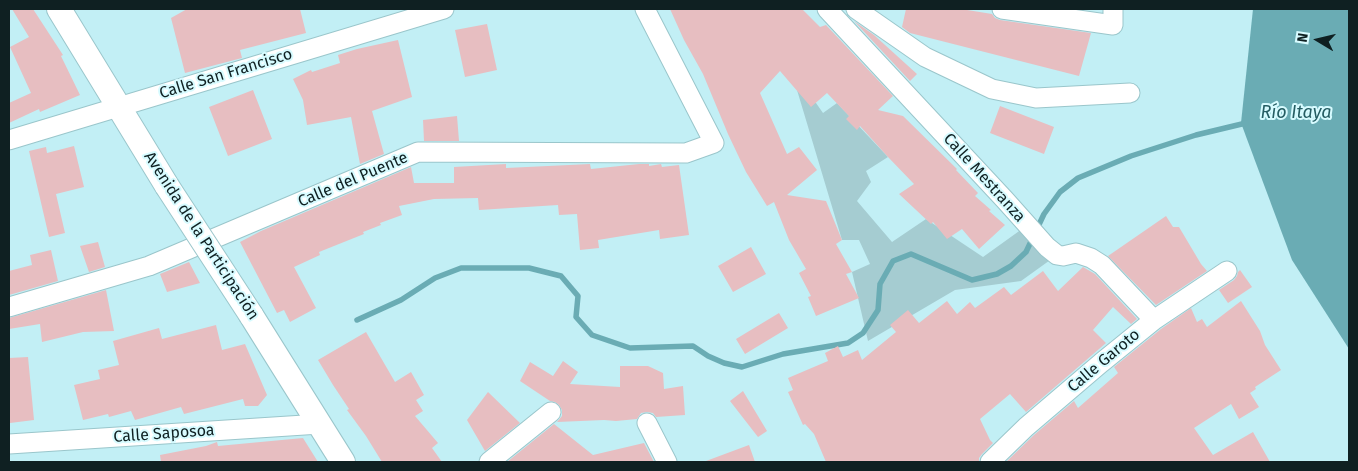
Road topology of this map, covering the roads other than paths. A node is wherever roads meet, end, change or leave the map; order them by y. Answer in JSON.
{"nodes":[{"id":1,"x":59,"y":9,"type":"edge"},
{"id":2,"x":444,"y":9,"type":"edge"},
{"id":3,"x":645,"y":9,"type":"edge"},
{"id":4,"x":827,"y":9,"type":"edge"},
{"id":5,"x":856,"y":9,"type":"edge"},
{"id":6,"x":1002,"y":9,"type":"edge"},
{"id":7,"x":1113,"y":17,"type":"edge"},
{"id":8,"x":1130,"y":93,"type":"dead end"},
{"id":9,"x":118,"y":106,"type":"junction"},
{"id":10,"x":9,"y":140,"type":"edge"},
{"id":11,"x":1227,"y":271,"type":"dead end"},
{"id":12,"x":9,"y":307,"type":"edge"},
{"id":13,"x":1154,"y":320,"type":"junction"},
{"id":14,"x":551,"y":412,"type":"dead end"},
{"id":15,"x":647,"y":423,"type":"dead end"},
{"id":16,"x":320,"y":424,"type":"junction"},
{"id":17,"x":9,"y":444,"type":"edge"},
{"id":18,"x":343,"y":462,"type":"edge"},
{"id":19,"x":489,"y":462,"type":"edge"},
{"id":20,"x":667,"y":462,"type":"edge"},
{"id":21,"x":990,"y":462,"type":"edge"}],
"edges":[{"from":1,"to":9,"type":"main road","name":"Avenida de la Participación"},
{"from":2,"to":9,"type":"street","name":"Calle San Francisco"},
{"from":3,"to":12,"type":"street","name":"Calle del Puente"},
{"from":4,"to":13,"type":"street","name":"Calle Mestranza"},
{"from":5,"to":8,"type":"street"},
{"from":6,"to":7,"type":"street"},
{"from":9,"to":10,"type":"street","name":"Calle San Francisco"},
{"from":9,"to":16,"type":"main road","name":"Avenida de la Participación","bridge":true},
{"from":11,"to":13,"type":"street","name":"Calle Garoto"},
{"from":13,"to":21,"type":"street","name":"Calle Garoto"},
{"from":14,"to":19,"type":"street"},
{"from":15,"to":20,"type":"street"},
{"from":16,"to":17,"type":"street","name":"Calle Saposoa"},
{"from":16,"to":18,"type":"main road","name":"Avenida de la Participación"}]}
